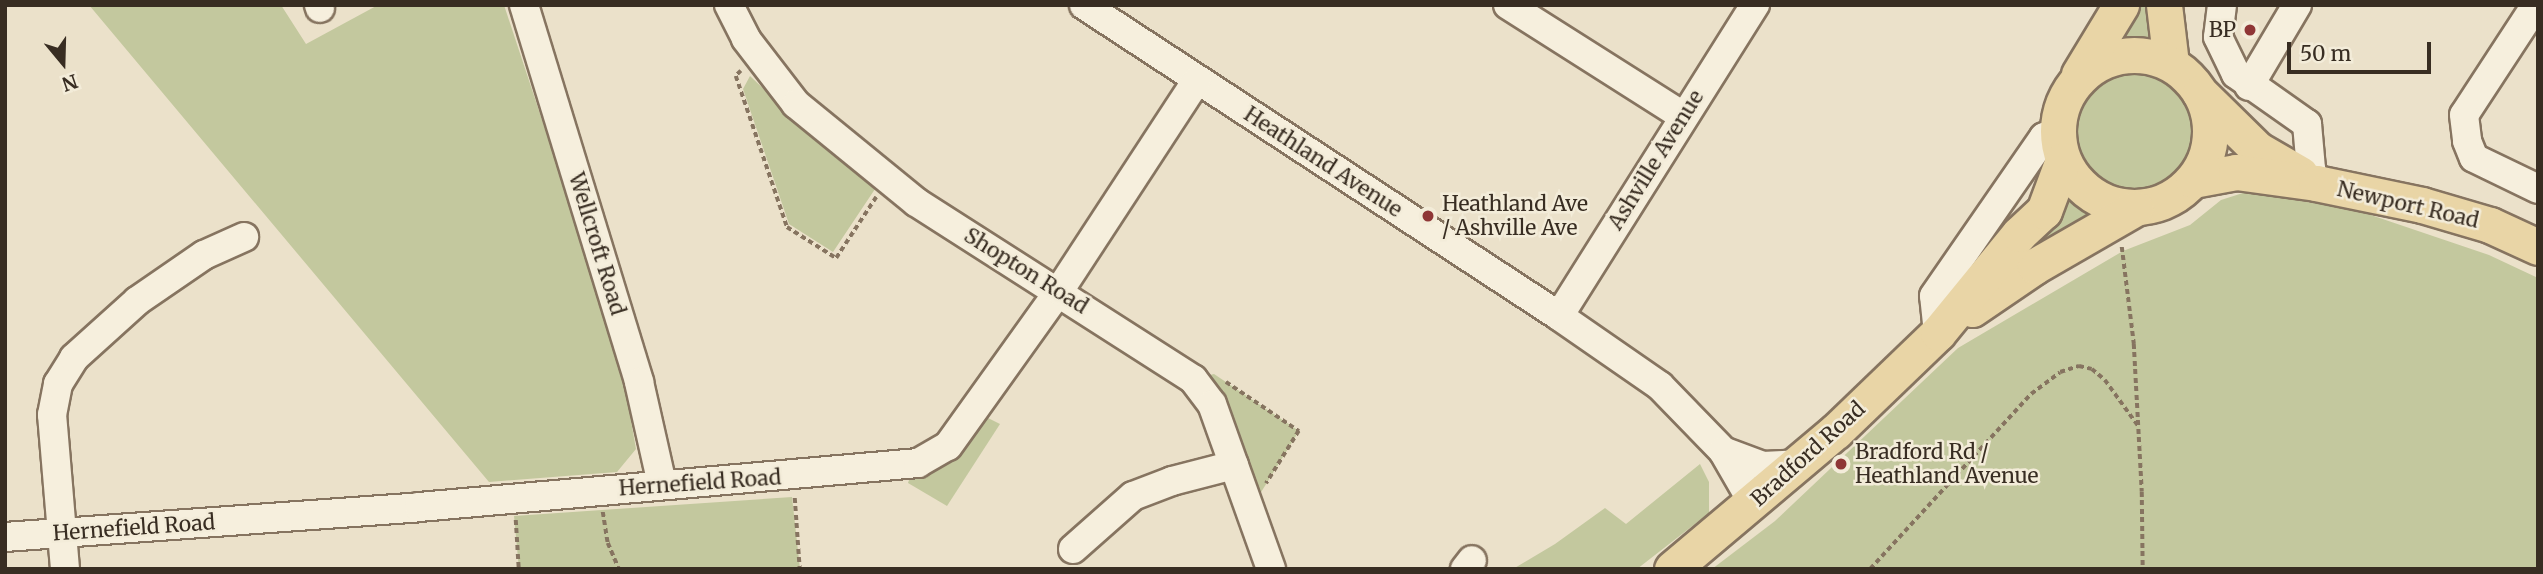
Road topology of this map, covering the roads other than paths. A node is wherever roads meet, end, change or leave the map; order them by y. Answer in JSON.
{"nodes":[{"id":1,"x":524,"y":5,"type":"edge"},
{"id":2,"x":729,"y":5,"type":"edge"},
{"id":3,"x":1084,"y":5,"type":"edge"},
{"id":4,"x":1508,"y":5,"type":"edge"},
{"id":5,"x":1755,"y":5,"type":"edge"},
{"id":6,"x":2122,"y":5,"type":"edge"},
{"id":7,"x":2164,"y":5,"type":"edge"},
{"id":8,"x":2222,"y":5,"type":"edge"},
{"id":9,"x":2297,"y":5,"type":"edge"},
{"id":10,"x":2536,"y":5,"type":"edge"},
{"id":11,"x":2171,"y":64,"type":"junction"},
{"id":12,"x":1197,"y":80,"type":"junction"},
{"id":13,"x":2249,"y":86,"type":"junction"},
{"id":14,"x":2070,"y":88,"type":"junction"},
{"id":15,"x":2200,"y":93,"type":"junction"},
{"id":16,"x":1683,"y":116,"type":"junction"},
{"id":17,"x":2060,"y":146,"type":"junction"},
{"id":18,"x":2193,"y":180,"type":"junction"},
{"id":19,"x":2316,"y":183,"type":"junction"},
{"id":20,"x":2538,"y":189,"type":"edge"},
{"id":21,"x":2124,"y":215,"type":"junction"},
{"id":22,"x":1988,"y":219,"type":"junction"},
{"id":23,"x":244,"y":237,"type":"dead end"},
{"id":24,"x":2538,"y":247,"type":"edge"},
{"id":25,"x":2023,"y":255,"type":"junction"},
{"id":26,"x":1972,"y":267,"type":"junction"},
{"id":27,"x":1059,"y":291,"type":"junction"},
{"id":28,"x":1559,"y":316,"type":"junction"},
{"id":29,"x":1938,"y":333,"type":"junction"},
{"id":30,"x":1723,"y":451,"type":"junction"},
{"id":31,"x":1798,"y":464,"type":"junction"},
{"id":32,"x":1234,"y":466,"type":"junction"},
{"id":33,"x":662,"y":484,"type":"junction"},
{"id":34,"x":1754,"y":503,"type":"junction"},
{"id":35,"x":62,"y":534,"type":"junction"},
{"id":36,"x":5,"y":537,"type":"edge"},
{"id":37,"x":1073,"y":549,"type":"dead end"},
{"id":38,"x":65,"y":569,"type":"edge"},
{"id":39,"x":1271,"y":569,"type":"edge"},
{"id":40,"x":1672,"y":569,"type":"edge"}],
"edges":[{"from":1,"to":33,"type":"street","name":"Wellcroft Road"},
{"from":2,"to":27,"type":"street","name":"Shopton Road"},
{"from":3,"to":12,"type":"street","name":"Heathland Avenue"},
{"from":4,"to":16,"type":"street"},
{"from":5,"to":16,"type":"street","name":"Ashville Avenue"},
{"from":6,"to":14,"type":"main road"},
{"from":7,"to":11,"type":"main road"},
{"from":8,"to":13,"type":"street"},
{"from":9,"to":13,"type":"street"},
{"from":10,"to":20,"type":"street"},
{"from":11,"to":14,"type":"main road"},
{"from":11,"to":15,"type":"main road"},
{"from":12,"to":27,"type":"street","name":"Hernefield Road"},
{"from":12,"to":28,"type":"street","name":"Heathland Avenue"},
{"from":13,"to":19,"type":"street"},
{"from":14,"to":17,"type":"main road"},
{"from":15,"to":18,"type":"main road"},
{"from":15,"to":19,"type":"main road","name":"Newport Road"},
{"from":16,"to":28,"type":"street","name":"Ashville Avenue"},
{"from":17,"to":21,"type":"main road"},
{"from":17,"to":22,"type":"street","name":"Bradford Road"},
{"from":17,"to":25,"type":"main road","name":"Bradford Road"},
{"from":18,"to":19,"type":"main road","name":"Newport Road"},
{"from":18,"to":21,"type":"main road"},
{"from":19,"to":24,"type":"main road","name":"Newport Road"},
{"from":21,"to":25,"type":"main road","name":"Bradford Road"},
{"from":22,"to":25,"type":"street"},
{"from":22,"to":26,"type":"street","name":"Bradford Road"},
{"from":23,"to":35,"type":"street"},
{"from":25,"to":26,"type":"main road","name":"Bradford Road"},
{"from":25,"to":29,"type":"main road","name":"Bradford Road"},
{"from":26,"to":29,"type":"main road","name":"Bradford Road"},
{"from":27,"to":32,"type":"street","name":"Shopton Road"},
{"from":27,"to":33,"type":"street","name":"Hernefield Road"},
{"from":28,"to":30,"type":"street","name":"Heathland Avenue"},
{"from":29,"to":31,"type":"main road","name":"Bradford Road"},
{"from":30,"to":31,"type":"street","name":"Heathland Avenue"},
{"from":30,"to":34,"type":"street","name":"Heathland Avenue"},
{"from":31,"to":34,"type":"main road","name":"Bradford Road"},
{"from":32,"to":37,"type":"street"},
{"from":32,"to":39,"type":"street","name":"Shopton Road"},
{"from":33,"to":35,"type":"street","name":"Hernefield Road"},
{"from":34,"to":40,"type":"main road","name":"Bradford Road"},
{"from":35,"to":36,"type":"street","name":"Hernefield Road"},
{"from":35,"to":38,"type":"street"}]}
